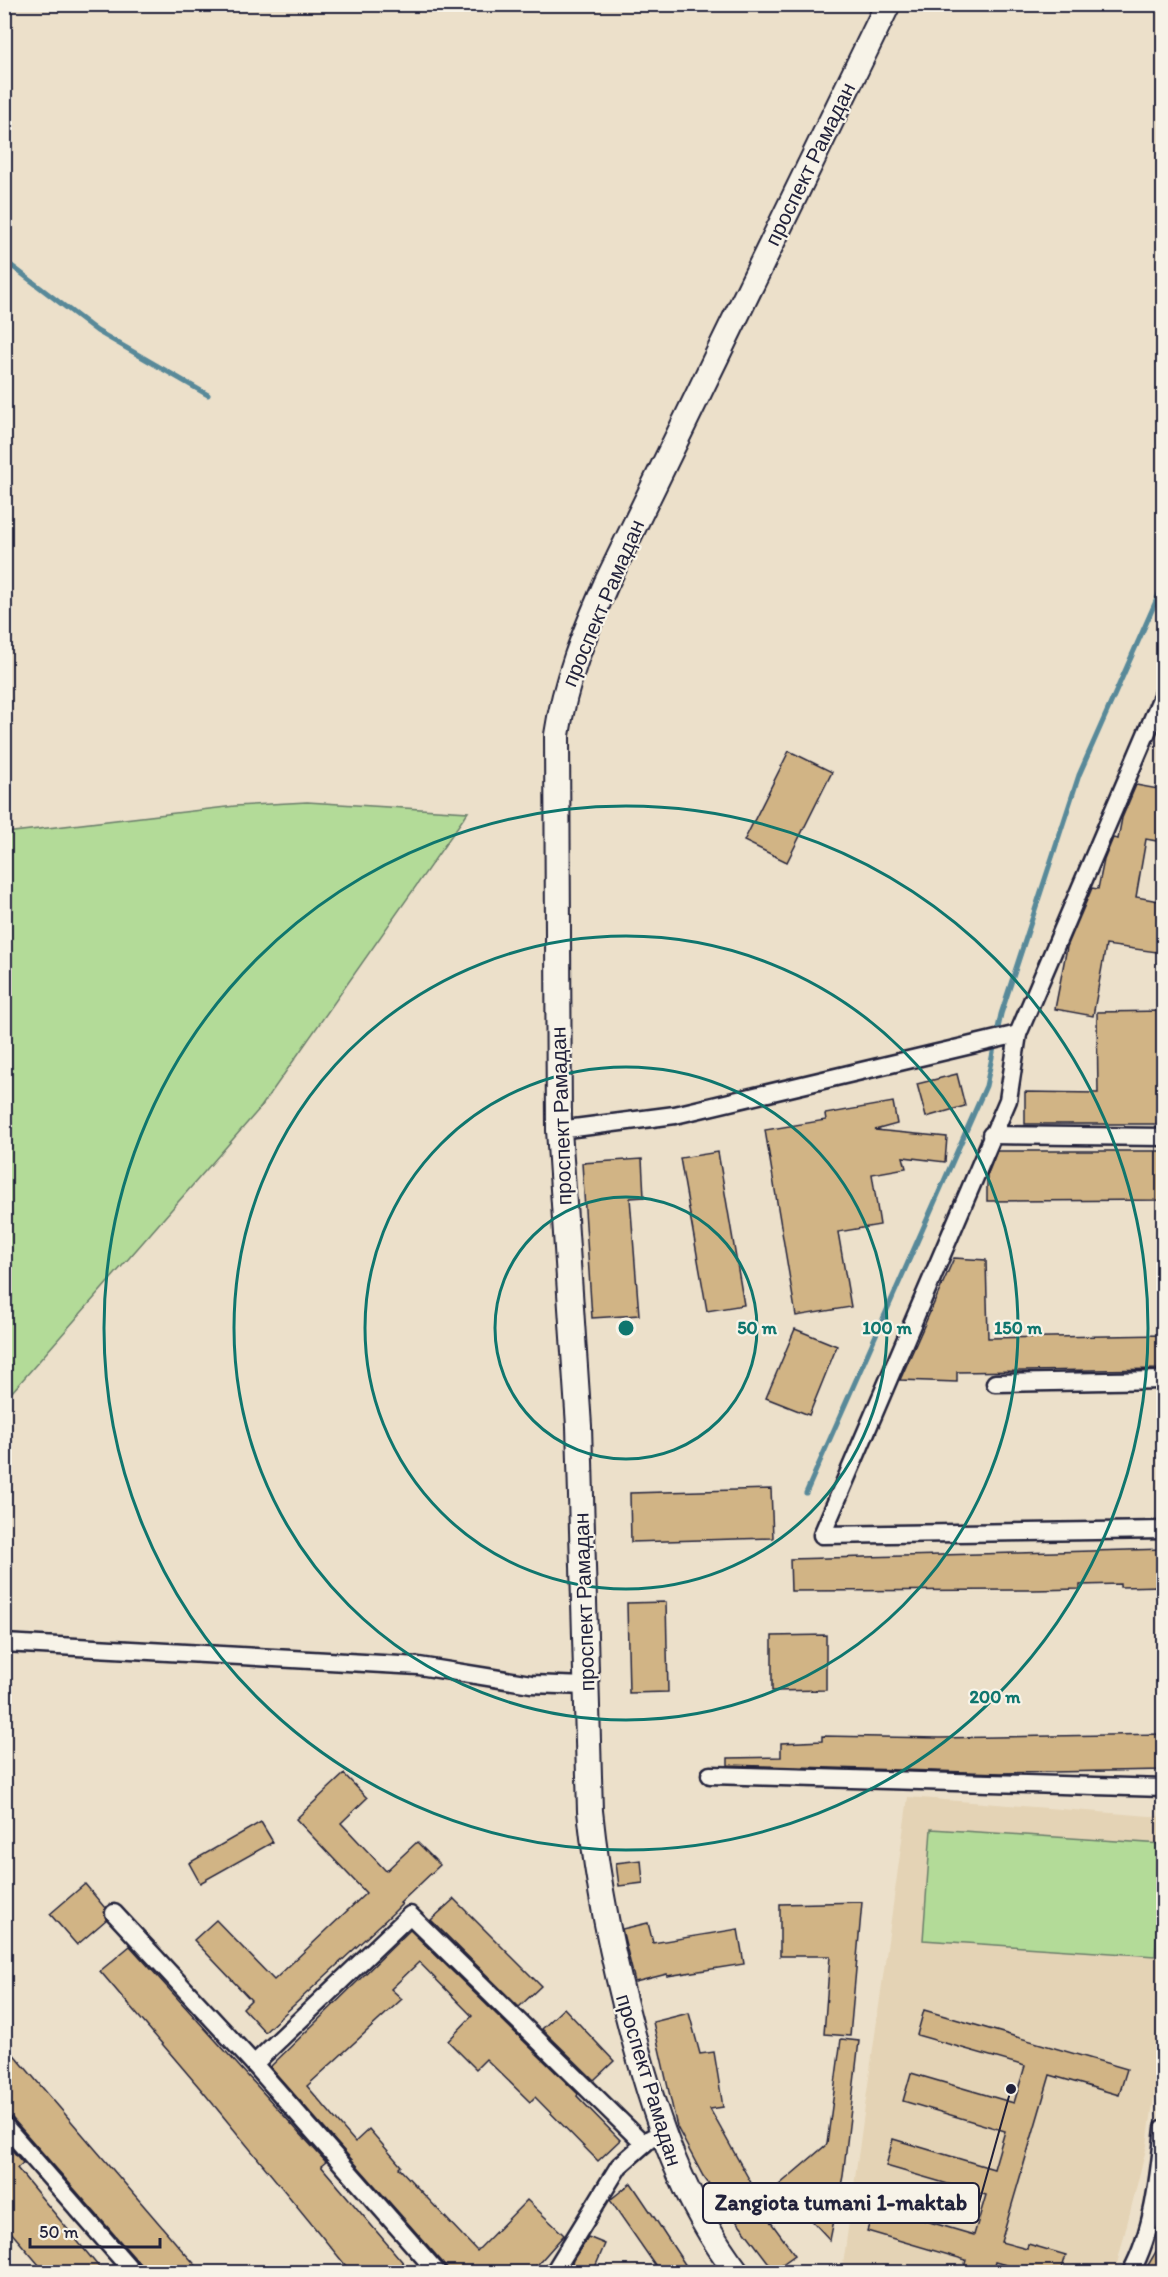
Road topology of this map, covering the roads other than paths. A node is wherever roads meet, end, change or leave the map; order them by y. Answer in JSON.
{"nodes":[{"id":1,"x":888,"y":4,"type":"edge"},
{"id":2,"x":1164,"y":692,"type":"edge"},
{"id":3,"x":1011,"y":1035,"type":"junction"},
{"id":4,"x":559,"y":1130,"type":"junction"},
{"id":5,"x":991,"y":1135,"type":"junction"},
{"id":6,"x":1164,"y":1137,"type":"edge"},
{"id":7,"x":1164,"y":1380,"type":"edge"},
{"id":8,"x":996,"y":1383,"type":"dead end"},
{"id":9,"x":1164,"y":1530,"type":"edge"},
{"id":10,"x":4,"y":1642,"type":"edge"},
{"id":11,"x":586,"y":1686,"type":"junction"},
{"id":12,"x":710,"y":1775,"type":"dead end"},
{"id":13,"x":1164,"y":1788,"type":"edge"},
{"id":14,"x":114,"y":1913,"type":"dead end"},
{"id":15,"x":254,"y":2064,"type":"junction"},
{"id":16,"x":4,"y":2125,"type":"edge"},
{"id":17,"x":1164,"y":2128,"type":"edge"},
{"id":18,"x":652,"y":2137,"type":"junction"},
{"id":19,"x":133,"y":2272,"type":"edge"},
{"id":20,"x":436,"y":2272,"type":"edge"},
{"id":21,"x":554,"y":2272,"type":"edge"},
{"id":22,"x":737,"y":2272,"type":"edge"},
{"id":23,"x":1131,"y":2272,"type":"edge"}],
"edges":[{"from":1,"to":4,"type":"main road","name":"проспект Рамадан"},
{"from":2,"to":3,"type":"street"},
{"from":3,"to":4,"type":"street"},
{"from":3,"to":5,"type":"street"},
{"from":4,"to":11,"type":"main road","name":"проспект Рамадан"},
{"from":5,"to":6,"type":"street"},
{"from":5,"to":9,"type":"street"},
{"from":7,"to":8,"type":"street"},
{"from":10,"to":11,"type":"street"},
{"from":11,"to":18,"type":"main road","name":"проспект Рамадан"},
{"from":12,"to":13,"type":"street"},
{"from":14,"to":15,"type":"street"},
{"from":15,"to":18,"type":"street"},
{"from":15,"to":20,"type":"street"},
{"from":16,"to":19,"type":"street"},
{"from":17,"to":23,"type":"street"},
{"from":18,"to":21,"type":"street"},
{"from":18,"to":22,"type":"main road","name":"проспект Рамадан"}]}
